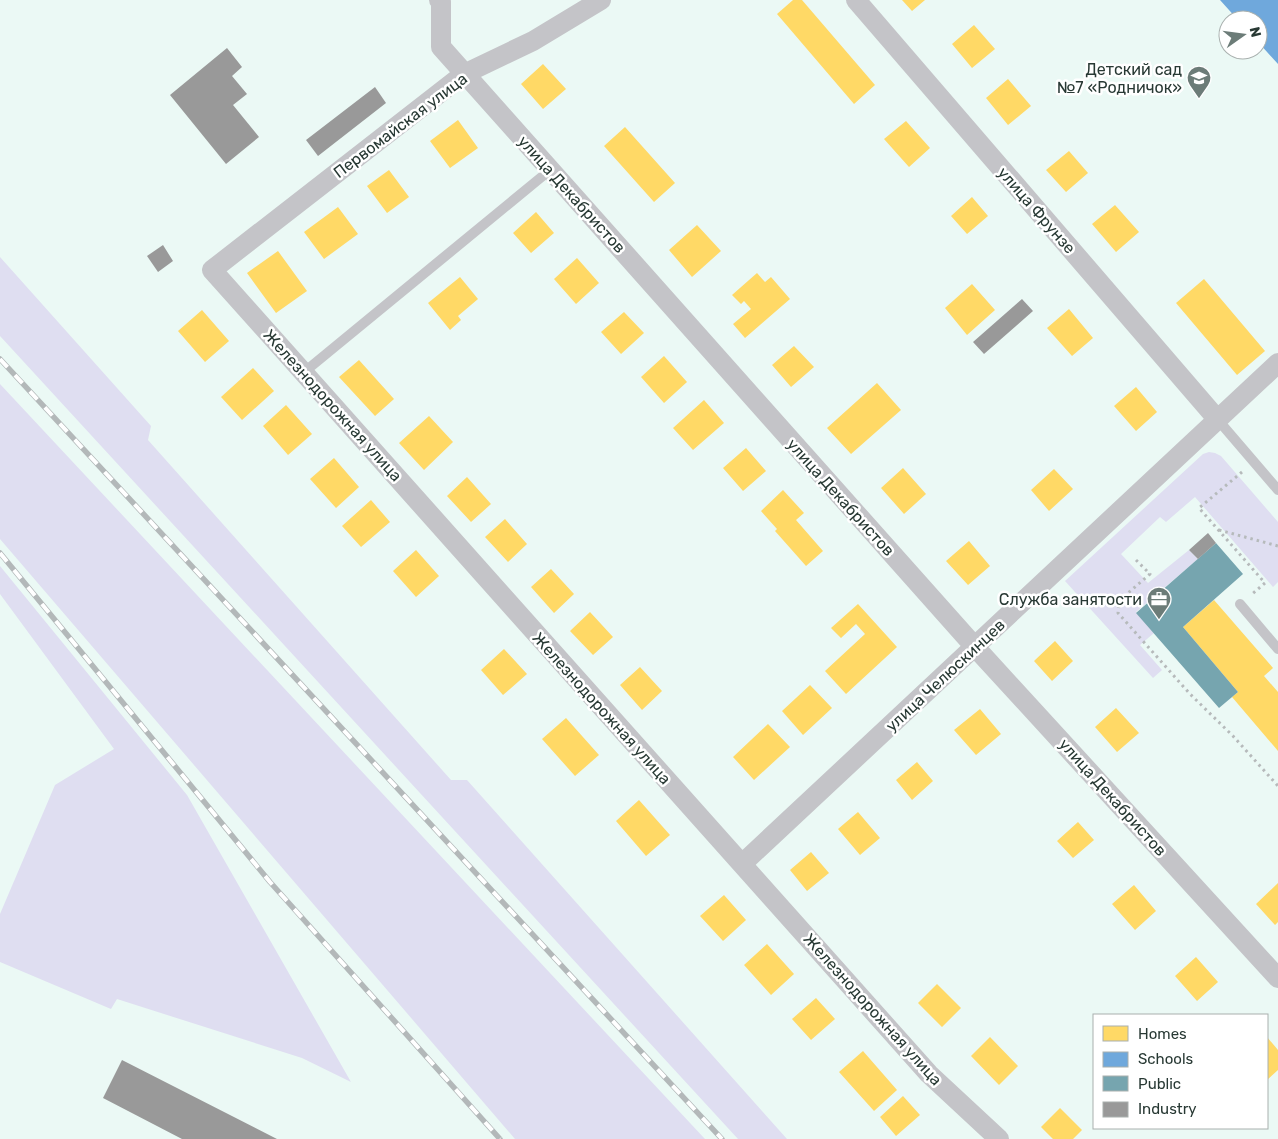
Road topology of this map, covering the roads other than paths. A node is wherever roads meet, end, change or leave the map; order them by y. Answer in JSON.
{"nodes":[{"id":1,"x":439,"y":0,"type":"edge"},
{"id":2,"x":601,"y":0,"type":"edge"},
{"id":3,"x":856,"y":0,"type":"edge"},
{"id":4,"x":464,"y":74,"type":"junction"},
{"id":5,"x":550,"y":170,"type":"junction"},
{"id":6,"x":212,"y":270,"type":"joint"},
{"id":7,"x":1278,"y":363,"type":"edge"},
{"id":8,"x":303,"y":373,"type":"junction"},
{"id":9,"x":1218,"y":420,"type":"junction"},
{"id":10,"x":1278,"y":490,"type":"edge"},
{"id":11,"x":1240,"y":604,"type":"road end"},
{"id":12,"x":975,"y":647,"type":"junction"},
{"id":13,"x":1278,"y":649,"type":"edge"},
{"id":14,"x":742,"y":864,"type":"junction"},
{"id":15,"x":1278,"y":978,"type":"edge"},
{"id":16,"x":999,"y":1139,"type":"edge"}],
"edges":[{"from":1,"to":4,"type":"street","name":"улица Декабристов"},
{"from":2,"to":4,"type":"street","name":"Первомайская улица"},
{"from":3,"to":9,"type":"street","name":"улица Фрунзе"},
{"from":4,"to":5,"type":"street","name":"улица Декабристов"},
{"from":4,"to":6,"type":"street","name":"Первомайская улица"},
{"from":5,"to":8,"type":"lane"},
{"from":5,"to":12,"type":"street","name":"улица Декабристов"},
{"from":6,"to":8,"type":"street","name":"Железнодорожная улица"},
{"from":7,"to":9,"type":"street","name":"улица Челюскинцев"},
{"from":8,"to":14,"type":"street","name":"Железнодорожная улица"},
{"from":9,"to":10,"type":"lane"},
{"from":9,"to":12,"type":"street","name":"улица Челюскинцев"},
{"from":11,"to":13,"type":"lane"},
{"from":12,"to":14,"type":"street","name":"улица Челюскинцев"},
{"from":12,"to":15,"type":"street","name":"улица Декабристов"},
{"from":14,"to":16,"type":"street","name":"Железнодорожная улица"}]}
